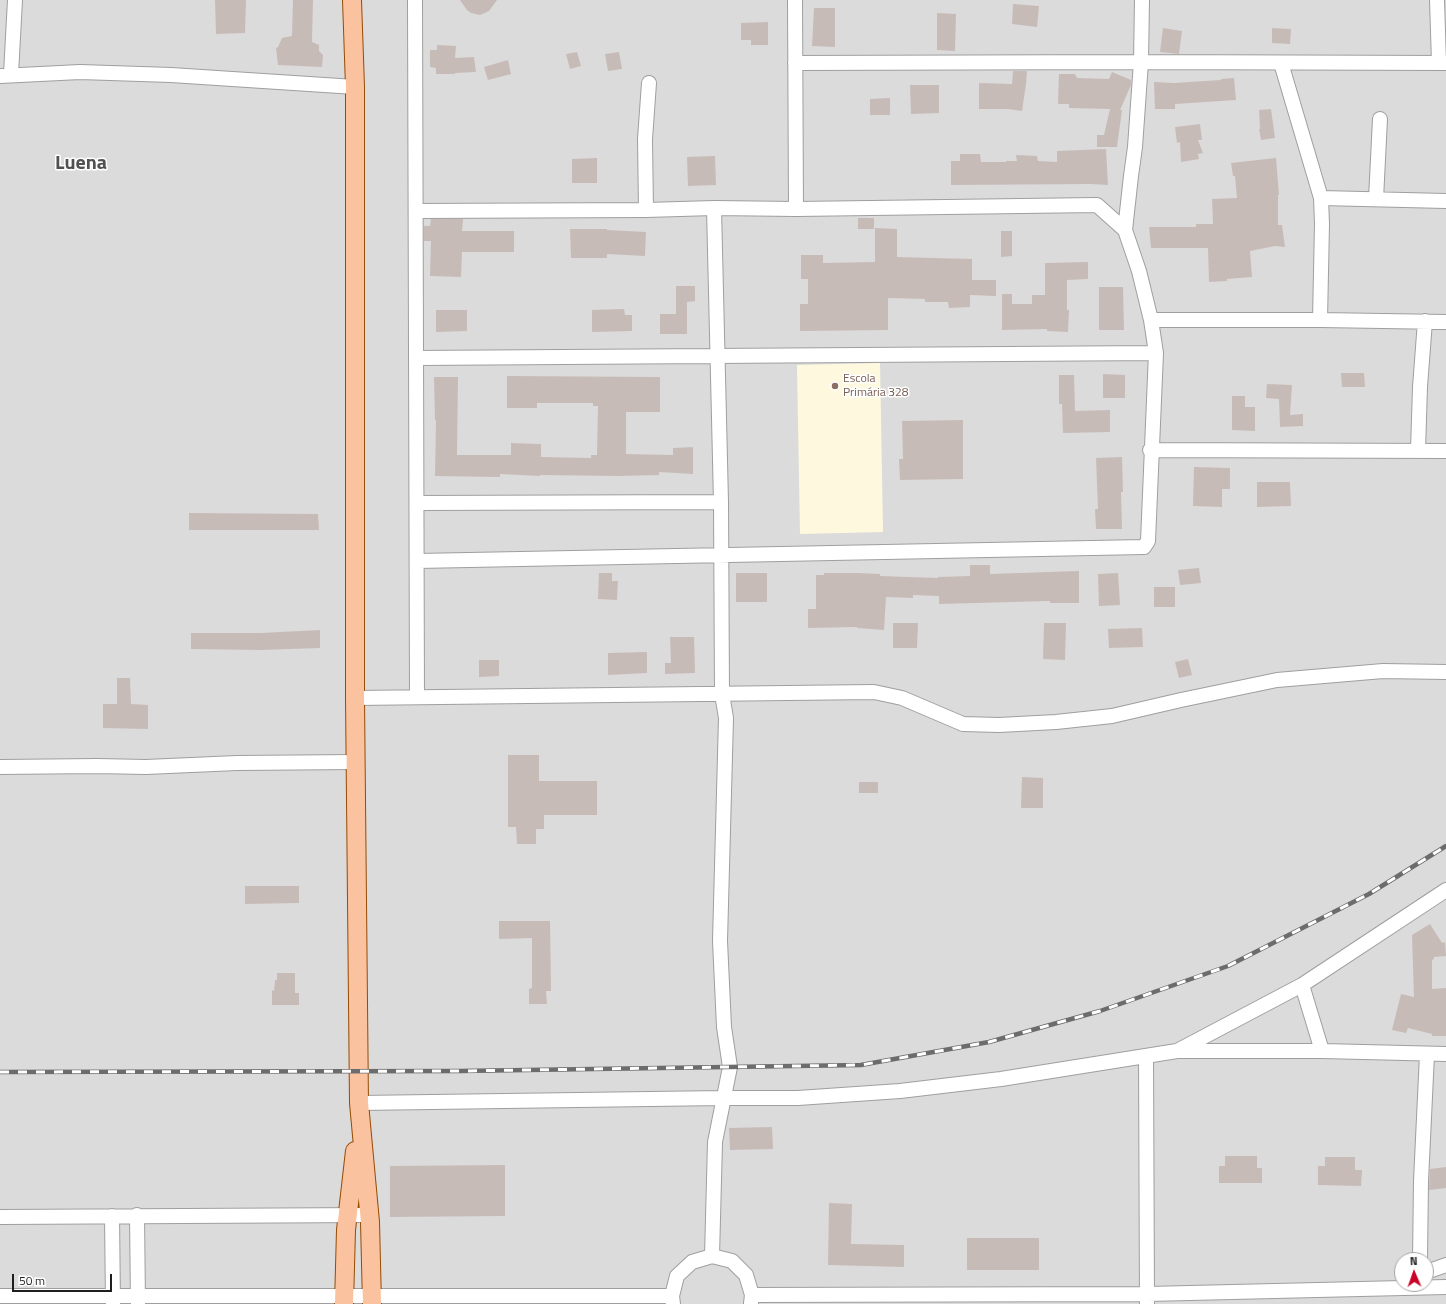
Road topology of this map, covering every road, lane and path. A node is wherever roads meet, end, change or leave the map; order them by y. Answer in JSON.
{"nodes":[{"id":1,"x":15,"y":0,"type":"edge"},
{"id":2,"x":352,"y":0,"type":"edge"},
{"id":3,"x":415,"y":0,"type":"edge"},
{"id":4,"x":794,"y":0,"type":"edge"},
{"id":5,"x":1142,"y":0,"type":"edge"},
{"id":6,"x":1437,"y":0,"type":"edge"},
{"id":7,"x":1141,"y":62,"type":"junction"},
{"id":8,"x":795,"y":63,"type":"junction"},
{"id":9,"x":1281,"y":63,"type":"junction"},
{"id":10,"x":1442,"y":63,"type":"edge"},
{"id":11,"x":5,"y":75,"type":"edge"},
{"id":12,"x":649,"y":83,"type":"dead end"},
{"id":13,"x":355,"y":87,"type":"junction"},
{"id":14,"x":1380,"y":119,"type":"dead end"},
{"id":15,"x":1321,"y":198,"type":"junction"},
{"id":16,"x":1376,"y":199,"type":"junction"},
{"id":17,"x":1446,"y":201,"type":"edge"},
{"id":18,"x":714,"y":208,"type":"junction"},
{"id":19,"x":796,"y":209,"type":"junction"},
{"id":20,"x":646,"y":210,"type":"junction"},
{"id":21,"x":416,"y":211,"type":"junction"},
{"id":22,"x":1125,"y":230,"type":"junction"},
{"id":23,"x":1151,"y":320,"type":"junction"},
{"id":24,"x":1320,"y":320,"type":"junction"},
{"id":25,"x":1425,"y":321,"type":"junction"},
{"id":26,"x":1446,"y":322,"type":"edge"},
{"id":27,"x":1156,"y":353,"type":"junction"},
{"id":28,"x":717,"y":356,"type":"junction"},
{"id":29,"x":416,"y":358,"type":"junction"},
{"id":30,"x":1150,"y":450,"type":"junction"},
{"id":31,"x":1418,"y":450,"type":"junction"},
{"id":32,"x":1446,"y":450,"type":"edge"},
{"id":33,"x":721,"y":502,"type":"junction"},
{"id":34,"x":417,"y":503,"type":"junction"},
{"id":35,"x":721,"y":556,"type":"junction"},
{"id":36,"x":417,"y":561,"type":"junction"},
{"id":37,"x":1446,"y":672,"type":"edge"},
{"id":38,"x":722,"y":694,"type":"junction"},
{"id":39,"x":417,"y":697,"type":"junction"},
{"id":40,"x":355,"y":698,"type":"junction"},
{"id":41,"x":356,"y":762,"type":"junction"},
{"id":42,"x":0,"y":767,"type":"edge"},
{"id":43,"x":1446,"y":890,"type":"edge"},
{"id":44,"x":1302,"y":985,"type":"junction"},
{"id":45,"x":1177,"y":1051,"type":"junction"},
{"id":46,"x":1322,"y":1051,"type":"junction"},
{"id":47,"x":1427,"y":1054,"type":"junction"},
{"id":48,"x":1446,"y":1054,"type":"edge"},
{"id":49,"x":1146,"y":1056,"type":"junction"},
{"id":50,"x":723,"y":1098,"type":"junction"},
{"id":51,"x":359,"y":1109,"type":"junction"},
{"id":52,"x":348,"y":1215,"type":"junction"},
{"id":53,"x":369,"y":1215,"type":"junction"},
{"id":54,"x":112,"y":1216,"type":"junction"},
{"id":55,"x":138,"y":1216,"type":"junction"},
{"id":56,"x":0,"y":1217,"type":"edge"},
{"id":57,"x":1420,"y":1252,"type":"edge"},
{"id":58,"x":712,"y":1256,"type":"junction"},
{"id":59,"x":1446,"y":1265,"type":"edge"},
{"id":60,"x":1434,"y":1269,"type":"edge"},
{"id":61,"x":1394,"y":1286,"type":"edge"},
{"id":62,"x":1446,"y":1288,"type":"edge"},
{"id":63,"x":1387,"y":1289,"type":"junction"},
{"id":64,"x":0,"y":1296,"type":"edge"},
{"id":65,"x":752,"y":1299,"type":"edge"},
{"id":66,"x":1147,"y":1299,"type":"edge"},
{"id":67,"x":113,"y":1300,"type":"edge"},
{"id":68,"x":138,"y":1300,"type":"edge"},
{"id":69,"x":344,"y":1300,"type":"edge"},
{"id":70,"x":372,"y":1300,"type":"edge"},
{"id":71,"x":672,"y":1300,"type":"edge"}],
"edges":[{"from":1,"to":11,"type":"street"},
{"from":2,"to":13,"type":"main road"},
{"from":3,"to":21,"type":"street"},
{"from":4,"to":8,"type":"street"},
{"from":5,"to":7,"type":"street"},
{"from":6,"to":10,"type":"street"},
{"from":7,"to":8,"type":"street"},
{"from":7,"to":9,"type":"street"},
{"from":7,"to":22,"type":"street"},
{"from":8,"to":19,"type":"street"},
{"from":9,"to":10,"type":"street"},
{"from":9,"to":15,"type":"street"},
{"from":11,"to":13,"type":"street"},
{"from":12,"to":20,"type":"street"},
{"from":13,"to":40,"type":"main road"},
{"from":14,"to":16,"type":"street"},
{"from":15,"to":16,"type":"street"},
{"from":15,"to":24,"type":"street"},
{"from":16,"to":17,"type":"street"},
{"from":18,"to":19,"type":"street"},
{"from":18,"to":20,"type":"street"},
{"from":18,"to":28,"type":"street"},
{"from":19,"to":22,"type":"street"},
{"from":20,"to":21,"type":"street"},
{"from":21,"to":29,"type":"street"},
{"from":22,"to":23,"type":"street"},
{"from":23,"to":24,"type":"street"},
{"from":23,"to":27,"type":"street"},
{"from":24,"to":25,"type":"street"},
{"from":25,"to":26,"type":"street"},
{"from":25,"to":31,"type":"street"},
{"from":27,"to":28,"type":"street"},
{"from":27,"to":30,"type":"street"},
{"from":28,"to":29,"type":"street"},
{"from":28,"to":33,"type":"street"},
{"from":29,"to":34,"type":"street"},
{"from":30,"to":31,"type":"street"},
{"from":30,"to":35,"type":"street"},
{"from":31,"to":32,"type":"street"},
{"from":33,"to":34,"type":"street"},
{"from":33,"to":35,"type":"street"},
{"from":34,"to":36,"type":"street"},
{"from":35,"to":36,"type":"street"},
{"from":35,"to":38,"type":"street"},
{"from":36,"to":39,"type":"street"},
{"from":37,"to":38,"type":"street"},
{"from":38,"to":39,"type":"street"},
{"from":38,"to":50,"type":"street"},
{"from":39,"to":40,"type":"street"},
{"from":40,"to":41,"type":"main road"},
{"from":41,"to":42,"type":"street"},
{"from":41,"to":51,"type":"main road"},
{"from":43,"to":44,"type":"street"},
{"from":44,"to":45,"type":"street"},
{"from":44,"to":46,"type":"street"},
{"from":45,"to":46,"type":"street"},
{"from":45,"to":49,"type":"street"},
{"from":46,"to":47,"type":"street"},
{"from":47,"to":48,"type":"street"},
{"from":47,"to":57,"type":"street"},
{"from":49,"to":50,"type":"street"},
{"from":49,"to":66,"type":"street"},
{"from":50,"to":51,"type":"street"},
{"from":50,"to":58,"type":"street"},
{"from":51,"to":52,"type":"main road"},
{"from":51,"to":53,"type":"main road"},
{"from":52,"to":53,"type":"street"},
{"from":52,"to":55,"type":"street"},
{"from":52,"to":69,"type":"main road"},
{"from":53,"to":70,"type":"main road"},
{"from":54,"to":55,"type":"street"},
{"from":54,"to":56,"type":"street"},
{"from":54,"to":67,"type":"street"},
{"from":55,"to":68,"type":"street"},
{"from":58,"to":65,"type":"street"},
{"from":58,"to":71,"type":"street"},
{"from":59,"to":60,"type":"street"},
{"from":61,"to":63,"type":"street"},
{"from":62,"to":63,"type":"street"},
{"from":63,"to":66,"type":"street"},
{"from":64,"to":67,"type":"street"},
{"from":65,"to":66,"type":"street"},
{"from":67,"to":68,"type":"street"},
{"from":68,"to":69,"type":"street"},
{"from":69,"to":70,"type":"street"},
{"from":70,"to":71,"type":"street"}]}
